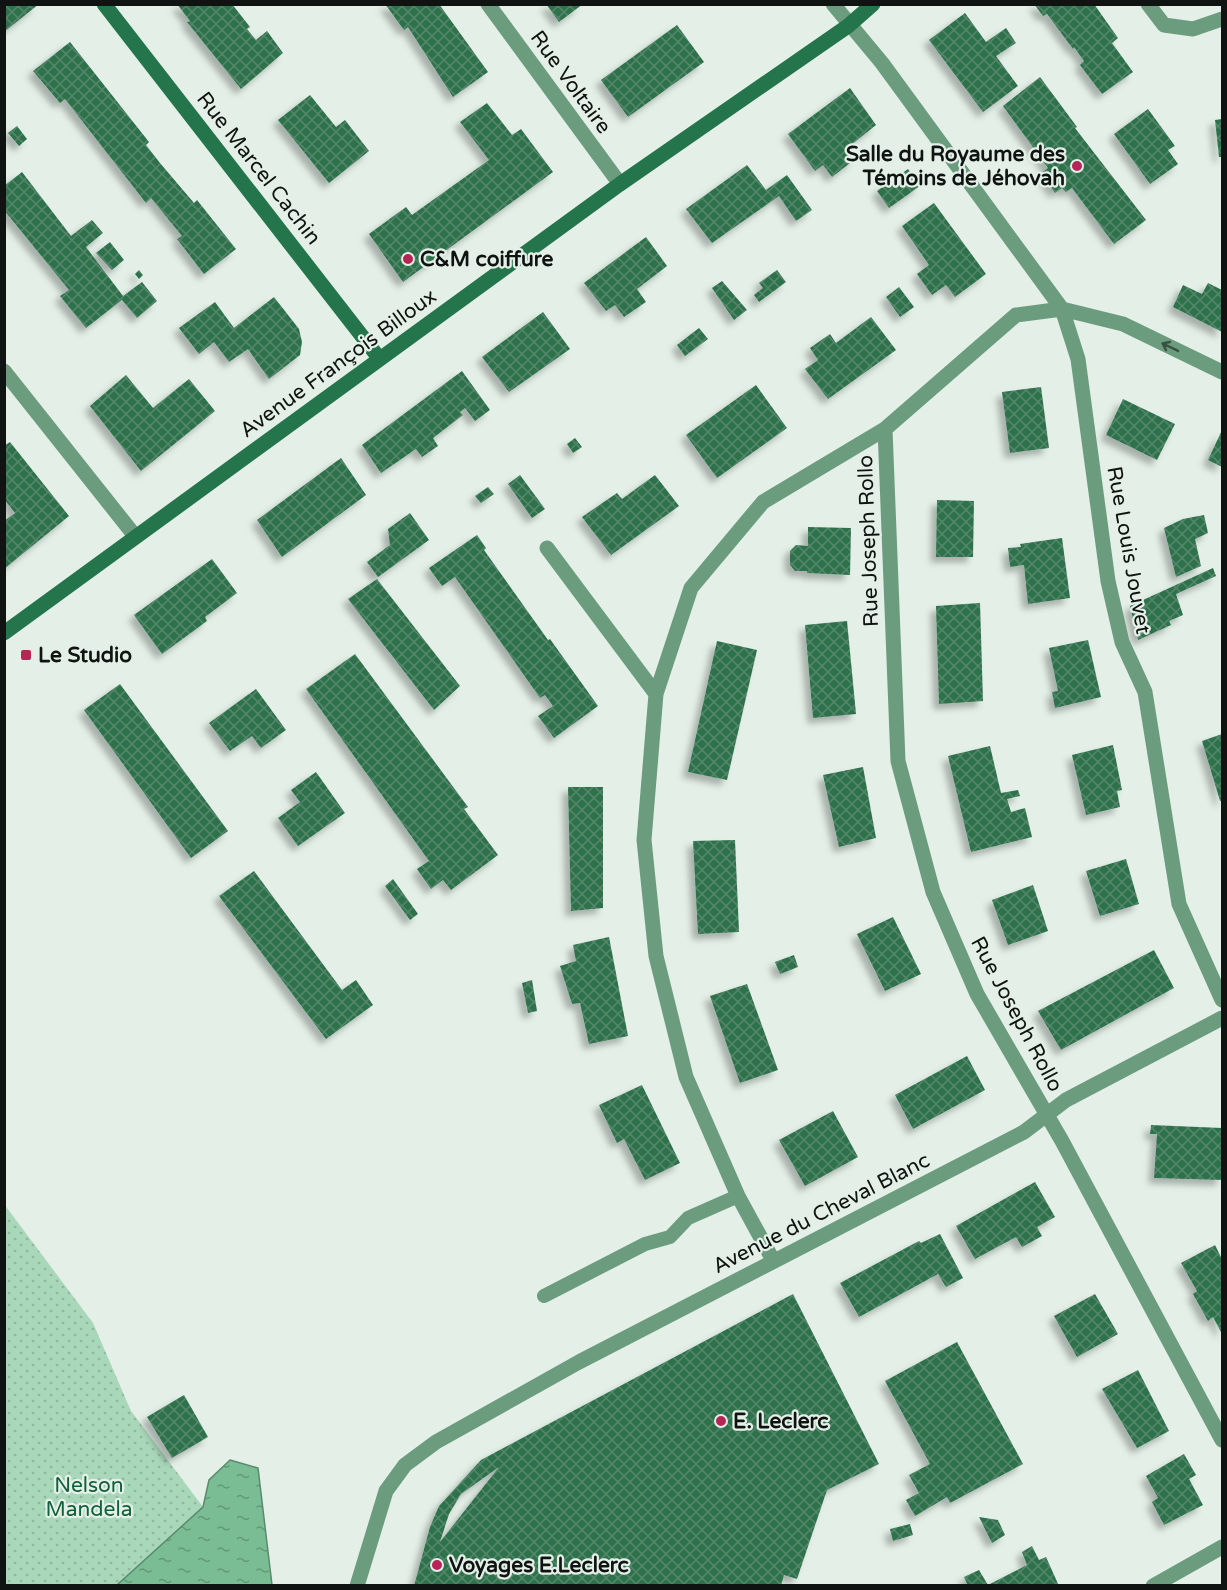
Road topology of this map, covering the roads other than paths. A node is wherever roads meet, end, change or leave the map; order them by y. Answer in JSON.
{"nodes":[{"id":1,"x":104,"y":4,"type":"edge"},
{"id":2,"x":488,"y":4,"type":"edge"},
{"id":3,"x":832,"y":4,"type":"edge"},
{"id":4,"x":873,"y":4,"type":"edge"},
{"id":5,"x":1148,"y":4,"type":"edge"},
{"id":6,"x":1222,"y":19,"type":"edge"},
{"id":7,"x":848,"y":26,"type":"junction"},
{"id":8,"x":620,"y":184,"type":"junction"},
{"id":9,"x":1062,"y":309,"type":"junction"},
{"id":10,"x":379,"y":358,"type":"junction"},
{"id":11,"x":4,"y":371,"type":"edge"},
{"id":12,"x":1222,"y":372,"type":"edge"},
{"id":13,"x":885,"y":429,"type":"junction"},
{"id":14,"x":135,"y":536,"type":"junction"},
{"id":15,"x":548,"y":548,"type":"dead end"},
{"id":16,"x":4,"y":633,"type":"edge"},
{"id":17,"x":656,"y":694,"type":"junction"},
{"id":18,"x":1222,"y":1000,"type":"edge"},
{"id":19,"x":1222,"y":1018,"type":"edge"},
{"id":20,"x":1047,"y":1114,"type":"junction"},
{"id":21,"x":738,"y":1196,"type":"junction"},
{"id":22,"x":773,"y":1260,"type":"junction"},
{"id":23,"x":544,"y":1296,"type":"dead end"},
{"id":24,"x":1222,"y":1440,"type":"edge"},
{"id":25,"x":1222,"y":1547,"type":"edge"},
{"id":26,"x":357,"y":1586,"type":"edge"},
{"id":27,"x":1153,"y":1586,"type":"edge"}],
"edges":[{"from":1,"to":10,"type":"main road","name":"Rue Marcel Cachin"},
{"from":2,"to":8,"type":"street","name":"Rue Voltaire"},
{"from":3,"to":7,"type":"street","name":"Rue Louis Jouvet"},
{"from":4,"to":7,"type":"main road","name":"Avenue François Billoux"},
{"from":5,"to":6,"type":"street"},
{"from":7,"to":8,"type":"main road","name":"Avenue François Billoux"},
{"from":7,"to":9,"type":"street","name":"Rue Louis Jouvet"},
{"from":8,"to":10,"type":"main road","name":"Avenue François Billoux"},
{"from":12,"to":9,"type":"street","one_way":true},
{"from":9,"to":13,"type":"street"},
{"from":9,"to":18,"type":"street","name":"Rue Louis Jouvet"},
{"from":10,"to":14,"type":"main road","name":"Avenue François Billoux"},
{"from":11,"to":14,"type":"street"},
{"from":13,"to":17,"type":"street"},
{"from":13,"to":20,"type":"street","name":"Rue Joseph Rollo"},
{"from":14,"to":16,"type":"main road","name":"Avenue François Billoux"},
{"from":15,"to":17,"type":"street"},
{"from":17,"to":21,"type":"street"},
{"from":19,"to":20,"type":"street","name":"Avenue du Cheval Blanc"},
{"from":20,"to":22,"type":"street","name":"Avenue du Cheval Blanc"},
{"from":20,"to":24,"type":"street","name":"Rue Joseph Rollo"},
{"from":21,"to":22,"type":"street"},
{"from":21,"to":23,"type":"lane"},
{"from":22,"to":26,"type":"street","name":"Avenue du Cheval Blanc"},
{"from":25,"to":27,"type":"street"}]}
